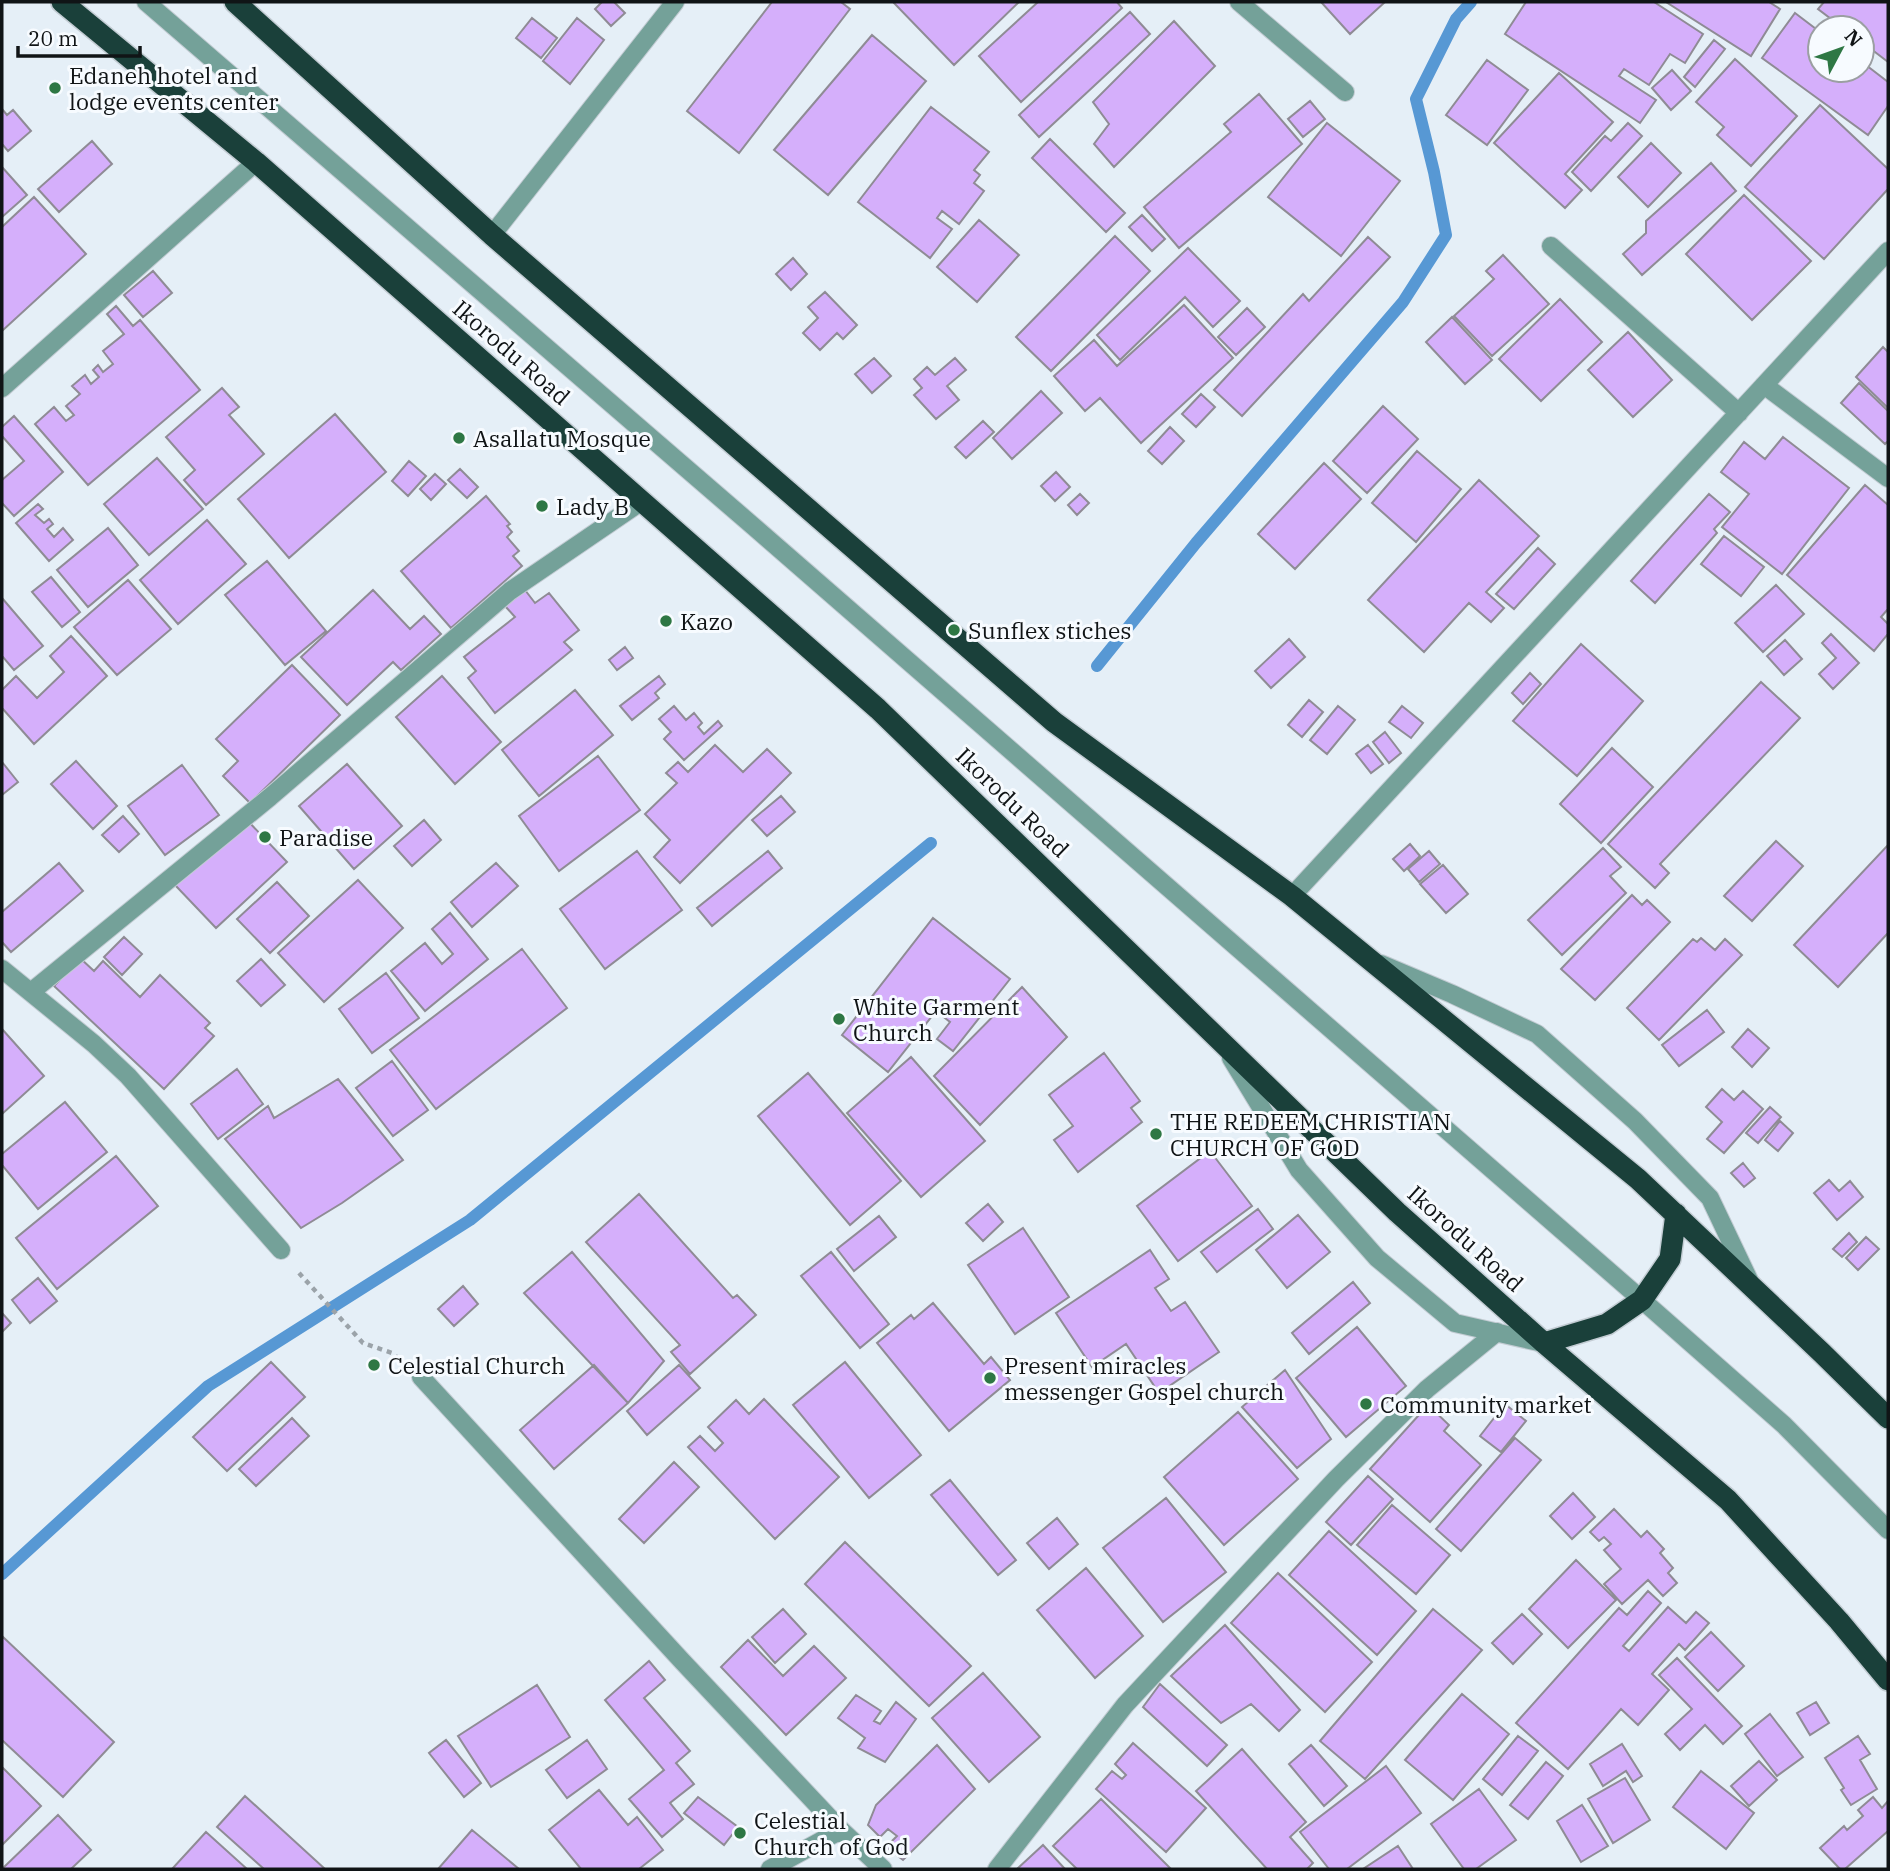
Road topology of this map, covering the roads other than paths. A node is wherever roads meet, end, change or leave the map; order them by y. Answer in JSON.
{"nodes":[{"id":1,"x":62,"y":2,"type":"edge"},
{"id":2,"x":146,"y":2,"type":"edge"},
{"id":3,"x":235,"y":2,"type":"edge"},
{"id":4,"x":676,"y":2,"type":"edge"},
{"id":5,"x":1239,"y":2,"type":"edge"},
{"id":6,"x":1345,"y":92,"type":"dead end"},
{"id":7,"x":256,"y":162,"type":"junction"},
{"id":8,"x":492,"y":235,"type":"junction"},
{"id":9,"x":1550,"y":246,"type":"dead end"},
{"id":10,"x":1888,"y":251,"type":"edge"},
{"id":11,"x":1764,"y":385,"type":"junction"},
{"id":12,"x":2,"y":388,"type":"edge"},
{"id":13,"x":1739,"y":413,"type":"junction"},
{"id":14,"x":1888,"y":478,"type":"edge"},
{"id":15,"x":642,"y":500,"type":"junction"},
{"id":16,"x":1292,"y":896,"type":"junction"},
{"id":17,"x":1369,"y":958,"type":"junction"},
{"id":18,"x":2,"y":969,"type":"edge"},
{"id":19,"x":31,"y":992,"type":"junction"},
{"id":20,"x":1218,"y":1037,"type":"junction"},
{"id":21,"x":1676,"y":1214,"type":"junction"},
{"id":22,"x":281,"y":1250,"type":"dead end"},
{"id":23,"x":1752,"y":1287,"type":"junction"},
{"id":24,"x":1642,"y":1300,"type":"junction"},
{"id":25,"x":1497,"y":1332,"type":"junction"},
{"id":26,"x":1544,"y":1343,"type":"junction"},
{"id":27,"x":421,"y":1377,"type":"road end"},
{"id":28,"x":1888,"y":1418,"type":"edge"},
{"id":29,"x":1888,"y":1531,"type":"edge"},
{"id":30,"x":1888,"y":1680,"type":"edge"},
{"id":31,"x":841,"y":1830,"type":"junction"},
{"id":32,"x":770,"y":1869,"type":"edge"},
{"id":33,"x":883,"y":1869,"type":"edge"},
{"id":34,"x":996,"y":1869,"type":"edge"}],
"edges":[{"from":1,"to":7,"type":"highway","name":"Ikorodu Road"},
{"from":2,"to":24,"type":"street"},
{"from":3,"to":8,"type":"highway"},
{"from":4,"to":8,"type":"street"},
{"from":5,"to":6,"type":"street"},
{"from":7,"to":12,"type":"street"},
{"from":7,"to":15,"type":"highway","name":"Ikorodu Road"},
{"from":8,"to":16,"type":"highway"},
{"from":9,"to":13,"type":"street"},
{"from":10,"to":11,"type":"street"},
{"from":11,"to":13,"type":"street"},
{"from":11,"to":14,"type":"street"},
{"from":13,"to":16,"type":"street"},
{"from":15,"to":19,"type":"street"},
{"from":15,"to":20,"type":"highway","name":"Ikorodu Road"},
{"from":16,"to":17,"type":"highway"},
{"from":17,"to":21,"type":"highway"},
{"from":17,"to":23,"type":"street"},
{"from":18,"to":19,"type":"street"},
{"from":19,"to":22,"type":"street"},
{"from":20,"to":25,"type":"street"},
{"from":20,"to":26,"type":"highway","name":"Ikorodu Road"},
{"from":21,"to":23,"type":"highway"},
{"from":21,"to":24,"type":"highway"},
{"from":23,"to":28,"type":"highway"},
{"from":24,"to":26,"type":"highway"},
{"from":24,"to":29,"type":"street"},
{"from":25,"to":26,"type":"street"},
{"from":25,"to":34,"type":"street"},
{"from":26,"to":30,"type":"highway","name":"Ikorodu Road"},
{"from":27,"to":31,"type":"street"},
{"from":31,"to":32,"type":"street"},
{"from":31,"to":33,"type":"street"}]}
